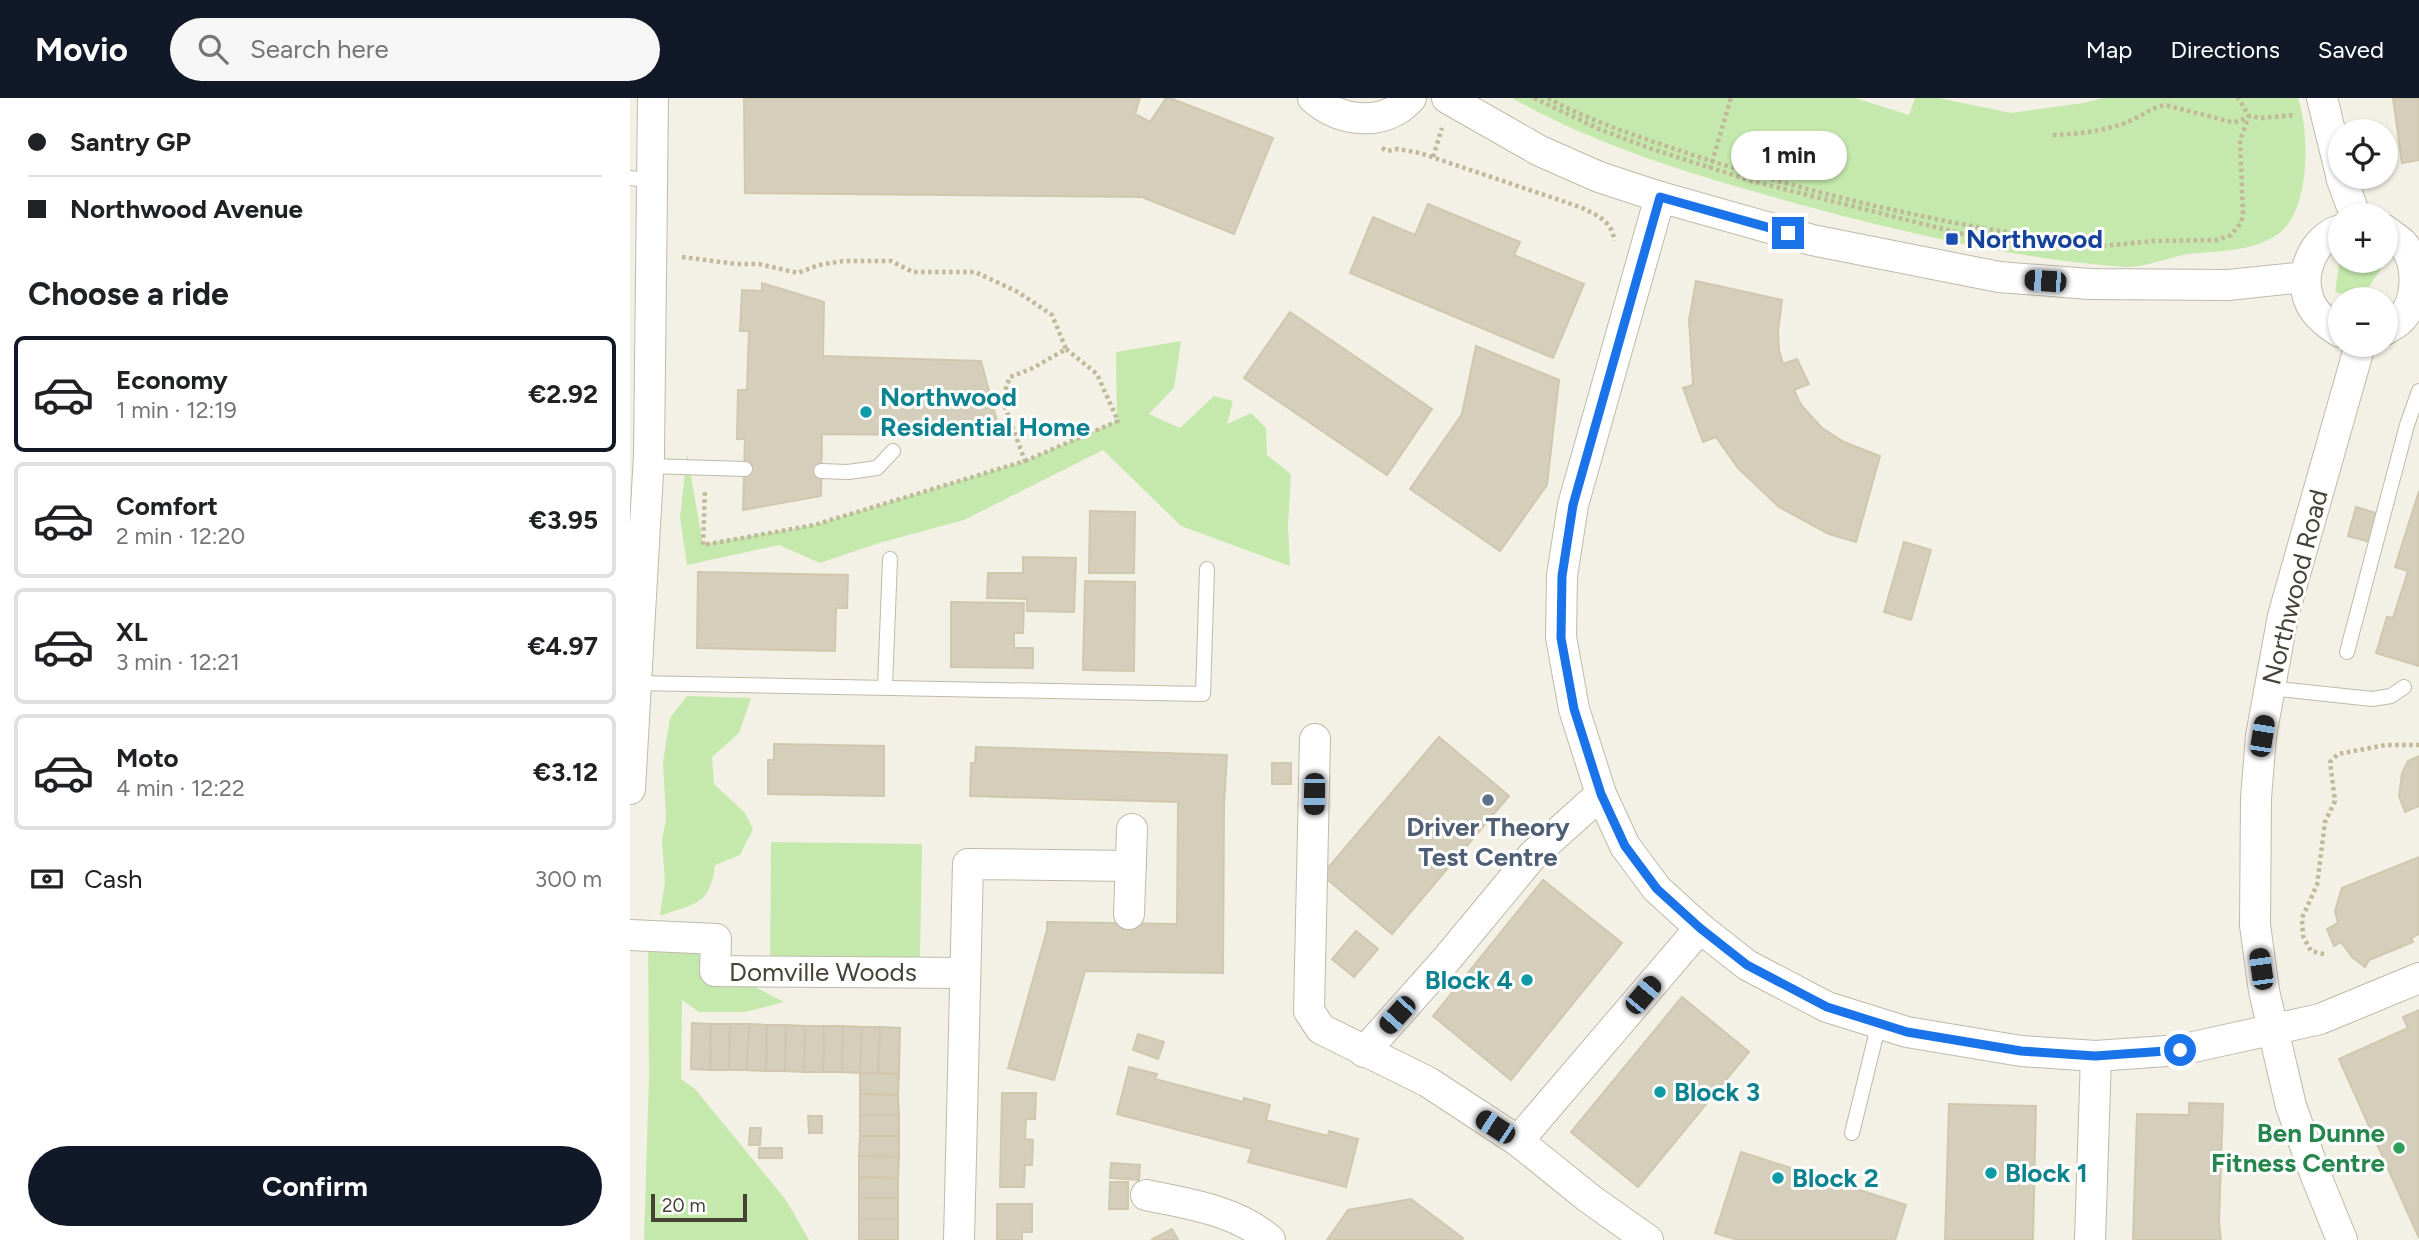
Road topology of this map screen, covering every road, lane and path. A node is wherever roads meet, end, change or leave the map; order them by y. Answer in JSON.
{"nodes":[{"id":1,"x":653,"y":98,"type":"edge"},
{"id":2,"x":1313,"y":98,"type":"edge"},
{"id":3,"x":1411,"y":98,"type":"edge"},
{"id":4,"x":1447,"y":98,"type":"edge"},
{"id":5,"x":1534,"y":98,"type":"edge"},
{"id":6,"x":1548,"y":98,"type":"edge"},
{"id":7,"x":1731,"y":98,"type":"edge"},
{"id":8,"x":2238,"y":98,"type":"edge"},
{"id":9,"x":2324,"y":105,"type":"edge"},
{"id":10,"x":2249,"y":116,"type":"junction"},
{"id":11,"x":2053,"y":135,"type":"dead end"},
{"id":12,"x":1376,"y":145,"type":"dead end"},
{"id":13,"x":1712,"y":162,"type":"junction"},
{"id":14,"x":1710,"y":169,"type":"junction"},
{"id":15,"x":641,"y":180,"type":"edge"},
{"id":16,"x":1660,"y":197,"type":"junction"},
{"id":17,"x":2328,"y":237,"type":"edge"},
{"id":18,"x":2398,"y":240,"type":"edge"},
{"id":19,"x":2090,"y":244,"type":"dead end"},
{"id":20,"x":2052,"y":248,"type":"dead end"},
{"id":21,"x":2063,"y":250,"type":"dead end"},
{"id":22,"x":652,"y":255,"type":"junction"},
{"id":23,"x":1642,"y":261,"type":"junction"},
{"id":24,"x":2305,"y":277,"type":"junction"},
{"id":25,"x":2418,"y":277,"type":"edge"},
{"id":26,"x":2398,"y":321,"type":"edge"},
{"id":27,"x":2328,"y":324,"type":"edge"},
{"id":28,"x":1066,"y":349,"type":"junction"},
{"id":29,"x":2357,"y":357,"type":"edge"},
{"id":30,"x":2419,"y":391,"type":"edge"},
{"id":31,"x":893,"y":451,"type":"dead end"},
{"id":32,"x":1025,"y":461,"type":"junction"},
{"id":33,"x":649,"y":466,"type":"junction"},
{"id":34,"x":706,"y":468,"type":"junction"},
{"id":35,"x":744,"y":469,"type":"dead end"},
{"id":36,"x":821,"y":471,"type":"dead end"},
{"id":37,"x":638,"y":509,"type":"edge"},
{"id":38,"x":890,"y":559,"type":"dead end"},
{"id":39,"x":1207,"y":569,"type":"dead end"},
{"id":40,"x":2347,"y":652,"type":"dead end"},
{"id":41,"x":637,"y":683,"type":"junction"},
{"id":42,"x":886,"y":687,"type":"junction"},
{"id":43,"x":2404,"y":687,"type":"dead end"},
{"id":44,"x":2269,"y":688,"type":"junction"},
{"id":45,"x":1315,"y":739,"type":"dead end"},
{"id":46,"x":2419,"y":745,"type":"edge"},
{"id":47,"x":630,"y":789,"type":"edge"},
{"id":48,"x":1601,"y":794,"type":"junction"},
{"id":49,"x":1132,"y":829,"type":"dead end"},
{"id":50,"x":1131,"y":866,"type":"junction"},
{"id":51,"x":1129,"y":914,"type":"dead end"},
{"id":52,"x":1700,"y":928,"type":"junction"},
{"id":53,"x":630,"y":935,"type":"edge"},
{"id":54,"x":2324,"y":954,"type":"dead end"},
{"id":55,"x":965,"y":972,"type":"junction"},
{"id":56,"x":2419,"y":978,"type":"edge"},
{"id":57,"x":1879,"y":1023,"type":"junction"},
{"id":58,"x":2273,"y":1030,"type":"junction"},
{"id":59,"x":1364,"y":1052,"type":"junction"},
{"id":60,"x":2095,"y":1056,"type":"junction"},
{"id":61,"x":1852,"y":1133,"type":"dead end"},
{"id":62,"x":1518,"y":1141,"type":"junction"},
{"id":63,"x":1146,"y":1195,"type":"dead end"},
{"id":64,"x":958,"y":1240,"type":"edge"},
{"id":65,"x":1270,"y":1240,"type":"edge"},
{"id":66,"x":1648,"y":1240,"type":"edge"},
{"id":67,"x":2090,"y":1240,"type":"edge"},
{"id":68,"x":2342,"y":1240,"type":"edge"}],
"edges":[{"from":1,"to":15,"type":"street"},
{"from":2,"to":3,"type":"street"},
{"from":4,"to":16,"type":"street"},
{"from":5,"to":14,"type":"path"},
{"from":6,"to":13,"type":"path"},
{"from":7,"to":13,"type":"path"},
{"from":8,"to":10,"type":"path"},
{"from":9,"to":10,"type":"path"},
{"from":10,"to":11,"type":"path"},
{"from":10,"to":21,"type":"path"},
{"from":12,"to":23,"type":"path"},
{"from":13,"to":14,"type":"path"},
{"from":13,"to":19,"type":"path"},
{"from":14,"to":20,"type":"path"},
{"from":15,"to":22,"type":"street"},
{"from":16,"to":23,"type":"street"},
{"from":16,"to":24,"type":"street"},
{"from":17,"to":24,"type":"street"},
{"from":18,"to":25,"type":"street"},
{"from":22,"to":28,"type":"path"},
{"from":22,"to":33,"type":"street"},
{"from":23,"to":48,"type":"street"},
{"from":24,"to":27,"type":"street"},
{"from":25,"to":26,"type":"street"},
{"from":28,"to":32,"type":"path"},
{"from":28,"to":32,"type":"path"},
{"from":29,"to":44,"type":"street","name":"Northwood Road"},
{"from":30,"to":40,"type":"lane"},
{"from":31,"to":36,"type":"lane"},
{"from":32,"to":34,"type":"path"},
{"from":33,"to":34,"type":"lane"},
{"from":33,"to":37,"type":"street"},
{"from":34,"to":35,"type":"lane"},
{"from":37,"to":41,"type":"street"},
{"from":38,"to":42,"type":"lane"},
{"from":39,"to":42,"type":"lane"},
{"from":41,"to":42,"type":"lane"},
{"from":41,"to":47,"type":"street"},
{"from":43,"to":44,"type":"lane"},
{"from":44,"to":58,"type":"street","name":"Northwood Road"},
{"from":45,"to":59,"type":"street"},
{"from":46,"to":54,"type":"path"},
{"from":48,"to":52,"type":"street"},
{"from":48,"to":59,"type":"street"},
{"from":49,"to":50,"type":"street"},
{"from":50,"to":51,"type":"street"},
{"from":50,"to":55,"type":"street"},
{"from":52,"to":57,"type":"street"},
{"from":52,"to":62,"type":"street"},
{"from":53,"to":55,"type":"street","name":"Domville Woods"},
{"from":55,"to":64,"type":"street"},
{"from":56,"to":58,"type":"street"},
{"from":57,"to":60,"type":"street"},
{"from":57,"to":61,"type":"lane"},
{"from":58,"to":60,"type":"street"},
{"from":58,"to":68,"type":"street","name":"Northwood Road"},
{"from":59,"to":62,"type":"street"},
{"from":60,"to":67,"type":"street"},
{"from":62,"to":66,"type":"street"},
{"from":63,"to":65,"type":"street"}]}
